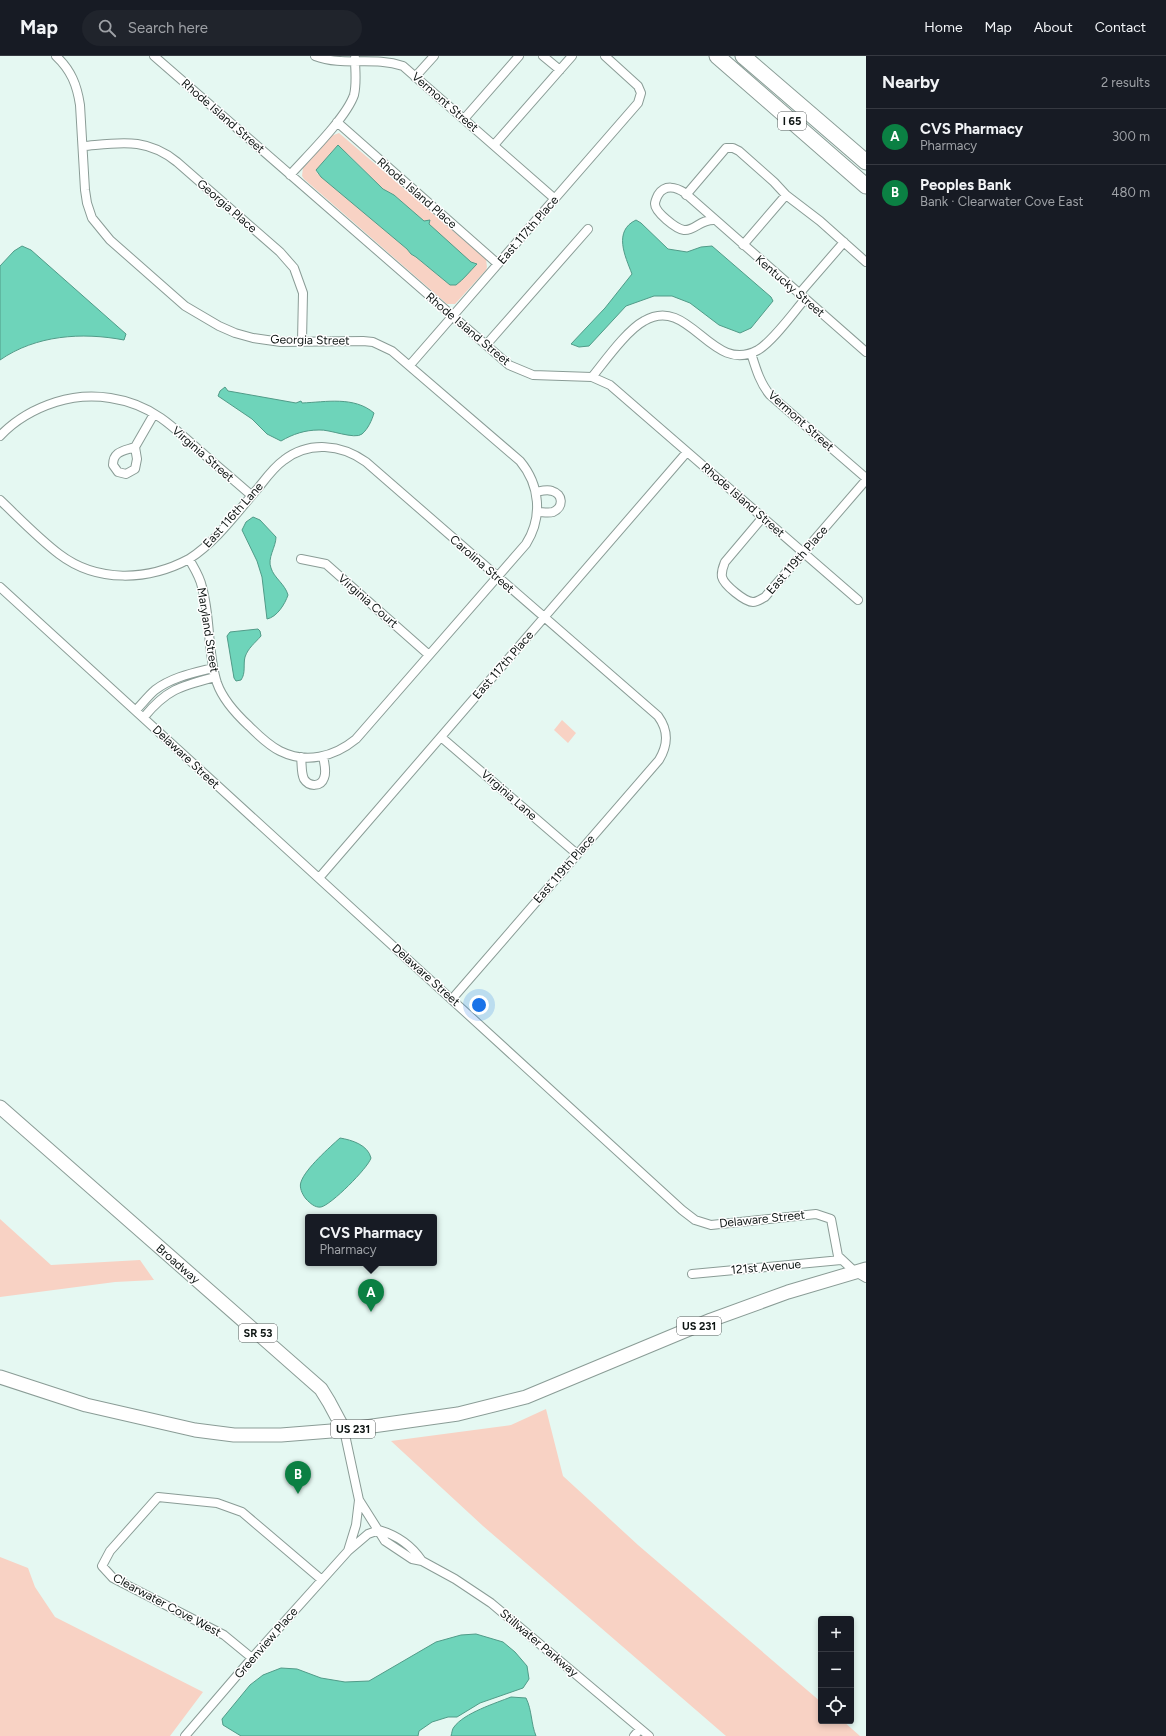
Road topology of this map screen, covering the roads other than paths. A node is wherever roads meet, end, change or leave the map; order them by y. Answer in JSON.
{"nodes":[{"id":1,"x":56,"y":56,"type":"edge"},
{"id":2,"x":154,"y":56,"type":"edge"},
{"id":3,"x":315,"y":56,"type":"edge"},
{"id":4,"x":434,"y":56,"type":"edge"},
{"id":5,"x":519,"y":56,"type":"edge"},
{"id":6,"x":543,"y":56,"type":"edge"},
{"id":7,"x":572,"y":56,"type":"edge"},
{"id":8,"x":605,"y":56,"type":"edge"},
{"id":9,"x":717,"y":56,"type":"edge"},
{"id":10,"x":743,"y":56,"type":"edge"},
{"id":11,"x":355,"y":58,"type":"junction"},
{"id":12,"x":560,"y":70,"type":"junction"},
{"id":13,"x":415,"y":77,"type":"junction"},
{"id":14,"x":464,"y":119,"type":"junction"},
{"id":15,"x":336,"y":122,"type":"junction"},
{"id":16,"x":494,"y":145,"type":"junction"},
{"id":17,"x":83,"y":146,"type":"junction"},
{"id":18,"x":866,"y":162,"type":"edge"},
{"id":19,"x":290,"y":175,"type":"junction"},
{"id":20,"x":866,"y":186,"type":"edge"},
{"id":21,"x":686,"y":195,"type":"junction"},
{"id":22,"x":786,"y":195,"type":"junction"},
{"id":23,"x":555,"y":199,"type":"junction"},
{"id":24,"x":715,"y":220,"type":"junction"},
{"id":25,"x":588,"y":230,"type":"dead end"},
{"id":26,"x":844,"y":242,"type":"junction"},
{"id":27,"x":744,"y":245,"type":"junction"},
{"id":28,"x":866,"y":262,"type":"edge"},
{"id":29,"x":498,"y":264,"type":"junction"},
{"id":30,"x":802,"y":296,"type":"junction"},
{"id":31,"x":452,"y":316,"type":"junction"},
{"id":32,"x":302,"y":341,"type":"junction"},
{"id":33,"x":486,"y":345,"type":"junction"},
{"id":34,"x":866,"y":351,"type":"edge"},
{"id":35,"x":751,"y":353,"type":"junction"},
{"id":36,"x":410,"y":365,"type":"junction"},
{"id":37,"x":592,"y":377,"type":"junction"},
{"id":38,"x":154,"y":414,"type":"junction"},
{"id":39,"x":0,"y":436,"type":"edge"},
{"id":40,"x":135,"y":447,"type":"dead end"},
{"id":41,"x":687,"y":452,"type":"junction"},
{"id":42,"x":275,"y":467,"type":"joint"},
{"id":43,"x":866,"y":479,"type":"edge"},
{"id":44,"x":536,"y":492,"type":"junction"},
{"id":45,"x":251,"y":495,"type":"junction"},
{"id":46,"x":0,"y":500,"type":"edge"},
{"id":47,"x":537,"y":512,"type":"junction"},
{"id":48,"x":763,"y":517,"type":"junction"},
{"id":49,"x":803,"y":552,"type":"junction"},
{"id":50,"x":189,"y":559,"type":"junction"},
{"id":51,"x":301,"y":559,"type":"dead end"},
{"id":52,"x":498,"y":577,"type":"junction"},
{"id":53,"x":0,"y":587,"type":"edge"},
{"id":54,"x":858,"y":600,"type":"dead end"},
{"id":55,"x":544,"y":618,"type":"junction"},
{"id":56,"x":430,"y":655,"type":"junction"},
{"id":57,"x":213,"y":668,"type":"junction"},
{"id":58,"x":215,"y":678,"type":"junction"},
{"id":59,"x":136,"y":710,"type":"junction"},
{"id":60,"x":144,"y":717,"type":"junction"},
{"id":61,"x":666,"y":735,"type":"joint"},
{"id":62,"x":441,"y":737,"type":"junction"},
{"id":63,"x":323,"y":756,"type":"junction"},
{"id":64,"x":301,"y":757,"type":"junction"},
{"id":65,"x":577,"y":854,"type":"junction"},
{"id":66,"x":319,"y":878,"type":"junction"},
{"id":67,"x":452,"y":999,"type":"junction"},
{"id":68,"x":0,"y":1107,"type":"edge"},
{"id":69,"x":841,"y":1260,"type":"junction"},
{"id":70,"x":860,"y":1270,"type":"edge"},
{"id":71,"x":692,"y":1274,"type":"dead end"},
{"id":72,"x":866,"y":1278,"type":"edge"},
{"id":73,"x":0,"y":1378,"type":"edge"},
{"id":74,"x":344,"y":1430,"type":"junction"},
{"id":75,"x":359,"y":1500,"type":"junction"},
{"id":76,"x":379,"y":1530,"type":"junction"},
{"id":77,"x":348,"y":1551,"type":"junction"},
{"id":78,"x":322,"y":1580,"type":"junction"},
{"id":79,"x":252,"y":1658,"type":"junction"},
{"id":80,"x":640,"y":1729,"type":"junction"},
{"id":81,"x":185,"y":1736,"type":"edge"},
{"id":82,"x":634,"y":1736,"type":"edge"},
{"id":83,"x":649,"y":1736,"type":"edge"}],
"edges":[{"from":1,"to":17,"type":"street","name":"Georgia Street"},
{"from":2,"to":19,"type":"street","name":"Rhode Island Street"},
{"from":3,"to":11,"type":"street","name":"Vermont Street"},
{"from":4,"to":13,"type":"street"},
{"from":5,"to":14,"type":"street"},
{"from":6,"to":12,"type":"street"},
{"from":7,"to":12,"type":"street"},
{"from":8,"to":23,"type":"street","name":"East 117th Place"},
{"from":9,"to":20,"type":"highway","number":"I 65"},
{"from":10,"to":18,"type":"highway","number":"I 65"},
{"from":11,"to":13,"type":"street","name":"Vermont Street"},
{"from":11,"to":15,"type":"street"},
{"from":12,"to":16,"type":"street"},
{"from":13,"to":14,"type":"street","name":"Vermont Street"},
{"from":14,"to":16,"type":"street","name":"Vermont Street"},
{"from":15,"to":19,"type":"street"},
{"from":15,"to":29,"type":"street","name":"Rhode Island Place"},
{"from":16,"to":23,"type":"street","name":"Vermont Street"},
{"from":17,"to":32,"type":"street","name":"Georgia Street"},
{"from":17,"to":32,"type":"street","name":"Georgia Place"},
{"from":19,"to":31,"type":"street","name":"Rhode Island Street"},
{"from":21,"to":22,"type":"street"},
{"from":21,"to":24,"type":"street","name":"Kentucky Street"},
{"from":21,"to":24,"type":"street","name":"Kentucky Street"},
{"from":22,"to":26,"type":"street"},
{"from":22,"to":27,"type":"street"},
{"from":23,"to":29,"type":"street","name":"East 117th Place"},
{"from":24,"to":27,"type":"street","name":"Kentucky Street"},
{"from":25,"to":33,"type":"street"},
{"from":26,"to":28,"type":"street"},
{"from":26,"to":30,"type":"street"},
{"from":27,"to":30,"type":"street","name":"Kentucky Street"},
{"from":29,"to":31,"type":"street","name":"East 117th Place"},
{"from":30,"to":34,"type":"street","name":"Kentucky Street"},
{"from":30,"to":35,"type":"street"},
{"from":31,"to":33,"type":"street","name":"Rhode Island Street"},
{"from":31,"to":36,"type":"street","name":"East 117th Place"},
{"from":32,"to":36,"type":"street","name":"Georgia Street"},
{"from":33,"to":37,"type":"street","name":"Rhode Island Street"},
{"from":35,"to":37,"type":"street"},
{"from":35,"to":43,"type":"street","name":"Vermont Street"},
{"from":36,"to":44,"type":"street","name":"Georgia Street"},
{"from":37,"to":41,"type":"street","name":"Rhode Island Street"},
{"from":38,"to":39,"type":"street","name":"Virginia Street"},
{"from":38,"to":40,"type":"street"},
{"from":38,"to":45,"type":"street","name":"Virginia Street"},
{"from":41,"to":48,"type":"street","name":"Rhode Island Street"},
{"from":41,"to":55,"type":"street","name":"East 117th Place"},
{"from":42,"to":45,"type":"street","name":"East 116th Lane"},
{"from":42,"to":52,"type":"street","name":"Carolina Street"},
{"from":43,"to":49,"type":"street","name":"East 119th Place"},
{"from":44,"to":47,"type":"street","name":"Georgia Street"},
{"from":44,"to":47,"type":"street"},
{"from":45,"to":50,"type":"street","name":"East 116th Lane"},
{"from":46,"to":50,"type":"street"},
{"from":47,"to":52,"type":"street","name":"Georgia Street"},
{"from":48,"to":49,"type":"street","name":"Rhode Island Street"},
{"from":48,"to":49,"type":"street","name":"East 119th Place"},
{"from":49,"to":54,"type":"street","name":"Rhode Island Street"},
{"from":50,"to":57,"type":"street","name":"Maryland Street"},
{"from":51,"to":56,"type":"street","name":"Virginia Court"},
{"from":52,"to":55,"type":"street","name":"Carolina Street"},
{"from":52,"to":56,"type":"street"},
{"from":53,"to":59,"type":"street","name":"Delaware Street"},
{"from":55,"to":61,"type":"street","name":"Carolina Street"},
{"from":55,"to":62,"type":"street","name":"East 117th Place"},
{"from":56,"to":63,"type":"street","name":"Maryland Street"},
{"from":57,"to":58,"type":"street","name":"Maryland Street"},
{"from":57,"to":59,"type":"street"},
{"from":58,"to":60,"type":"street"},
{"from":58,"to":64,"type":"street","name":"Maryland Street"},
{"from":59,"to":60,"type":"street","name":"Delaware Street"},
{"from":60,"to":66,"type":"street","name":"Delaware Street"},
{"from":61,"to":65,"type":"street","name":"East 119th Place"},
{"from":62,"to":65,"type":"street","name":"Virginia Lane"},
{"from":62,"to":66,"type":"street","name":"East 117th Place"},
{"from":63,"to":64,"type":"street","name":"Maryland Street"},
{"from":63,"to":64,"type":"street"},
{"from":65,"to":67,"type":"street","name":"East 119th Place"},
{"from":66,"to":67,"type":"street","name":"Delaware Street"},
{"from":67,"to":69,"type":"street","name":"Delaware Street"},
{"from":68,"to":74,"type":"main road","name":"Broadway","number":"SR 53"},
{"from":69,"to":70,"type":"street"},
{"from":69,"to":71,"type":"street","name":"121st Avenue"},
{"from":70,"to":72,"type":"street"},
{"from":70,"to":74,"type":"main road","number":"US 231"},
{"from":73,"to":74,"type":"main road","number":"US 231"},
{"from":74,"to":75,"type":"street"},
{"from":75,"to":76,"type":"street"},
{"from":75,"to":77,"type":"street","name":"Greenview Place"},
{"from":76,"to":77,"type":"street","name":"Greenview Place"},
{"from":76,"to":80,"type":"street","name":"Stillwater Parkway"},
{"from":77,"to":78,"type":"street","name":"Greenview Place"},
{"from":78,"to":79,"type":"street","name":"Greenview Place"},
{"from":78,"to":79,"type":"street","name":"Clearwater Cove West"},
{"from":79,"to":81,"type":"street","name":"Greenview Place"},
{"from":80,"to":82,"type":"street"},
{"from":80,"to":83,"type":"street","name":"Stillwater Parkway"}]}
